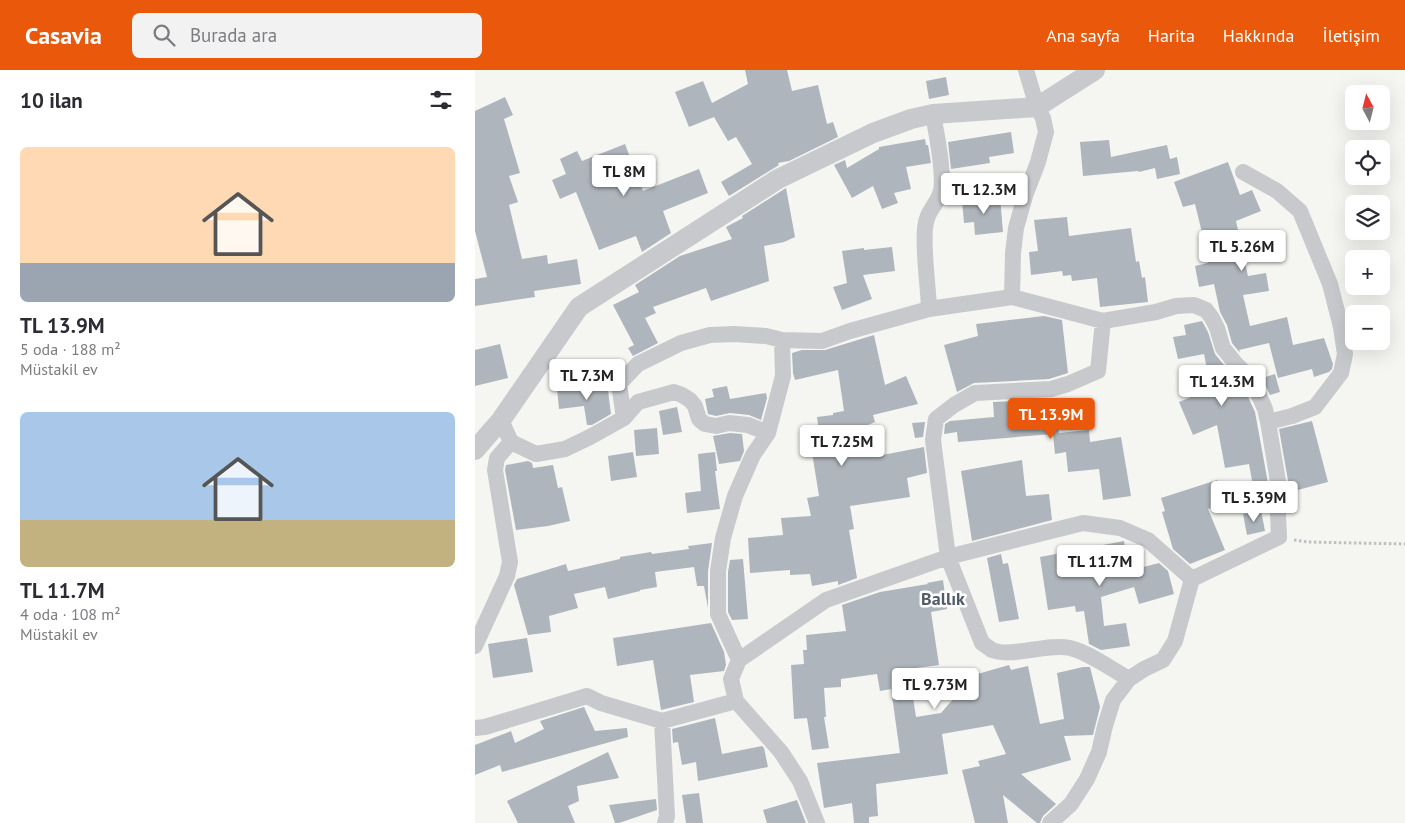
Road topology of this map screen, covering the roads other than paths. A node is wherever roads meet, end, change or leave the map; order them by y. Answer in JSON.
{"nodes":[{"id":1,"x":1026,"y":70,"type":"edge"},
{"id":2,"x":1095,"y":70,"type":"edge"},
{"id":3,"x":1037,"y":107,"type":"junction"},
{"id":4,"x":933,"y":114,"type":"junction"},
{"id":5,"x":1243,"y":172,"type":"dead end"},
{"id":6,"x":1012,"y":297,"type":"junction"},
{"id":7,"x":929,"y":308,"type":"junction"},
{"id":8,"x":1103,"y":321,"type":"junction"},
{"id":9,"x":782,"y":340,"type":"junction"},
{"id":10,"x":624,"y":418,"type":"junction"},
{"id":11,"x":501,"y":420,"type":"junction"},
{"id":12,"x":1268,"y":422,"type":"junction"},
{"id":13,"x":768,"y":433,"type":"junction"},
{"id":14,"x":511,"y":442,"type":"junction"},
{"id":15,"x":475,"y":450,"type":"edge"},
{"id":16,"x":948,"y":557,"type":"junction"},
{"id":17,"x":1192,"y":579,"type":"junction"},
{"id":18,"x":475,"y":646,"type":"edge"},
{"id":19,"x":739,"y":660,"type":"junction"},
{"id":20,"x":1129,"y":680,"type":"junction"},
{"id":21,"x":736,"y":701,"type":"junction"},
{"id":22,"x":662,"y":721,"type":"junction"},
{"id":23,"x":475,"y":728,"type":"edge"},
{"id":24,"x":665,"y":823,"type":"edge"},
{"id":25,"x":817,"y":823,"type":"edge"},
{"id":26,"x":1050,"y":823,"type":"edge"}],
"edges":[{"from":1,"to":3,"type":"street"},
{"from":2,"to":3,"type":"street"},
{"from":3,"to":4,"type":"street"},
{"from":3,"to":6,"type":"street"},
{"from":4,"to":7,"type":"street"},
{"from":4,"to":11,"type":"street"},
{"from":5,"to":12,"type":"street"},
{"from":6,"to":7,"type":"street"},
{"from":6,"to":8,"type":"street"},
{"from":7,"to":9,"type":"street"},
{"from":8,"to":12,"type":"street"},
{"from":8,"to":16,"type":"street"},
{"from":9,"to":10,"type":"street"},
{"from":9,"to":13,"type":"street"},
{"from":10,"to":13,"type":"street"},
{"from":10,"to":14,"type":"street"},
{"from":11,"to":14,"type":"street"},
{"from":11,"to":15,"type":"street"},
{"from":12,"to":17,"type":"street"},
{"from":13,"to":19,"type":"street"},
{"from":14,"to":18,"type":"street"},
{"from":16,"to":17,"type":"street"},
{"from":16,"to":19,"type":"street"},
{"from":16,"to":20,"type":"street"},
{"from":17,"to":20,"type":"street"},
{"from":19,"to":21,"type":"street"},
{"from":20,"to":26,"type":"street"},
{"from":21,"to":22,"type":"street"},
{"from":21,"to":25,"type":"street"},
{"from":22,"to":23,"type":"street"},
{"from":22,"to":24,"type":"street"}]}
